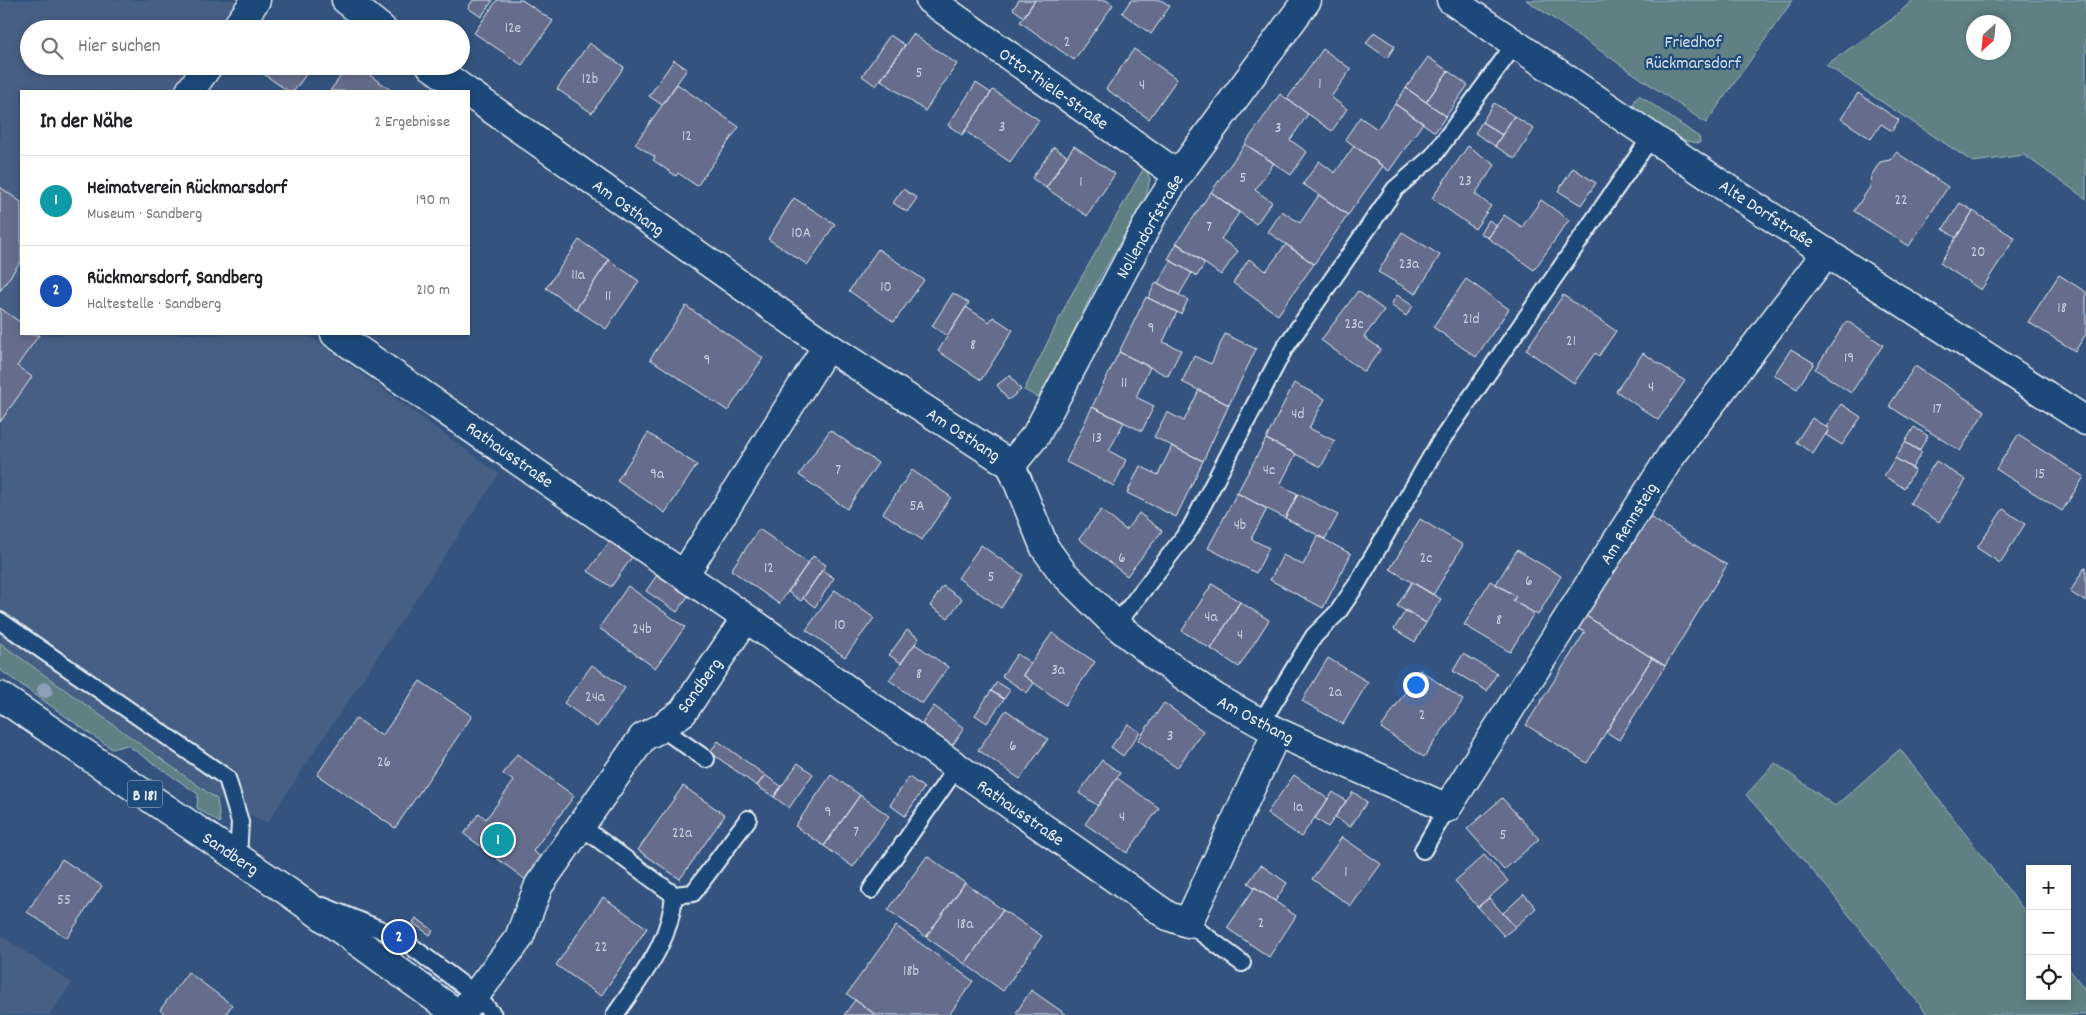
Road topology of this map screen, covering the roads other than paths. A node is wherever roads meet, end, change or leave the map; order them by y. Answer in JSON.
{"nodes":[{"id":1,"x":256,"y":0,"type":"edge"},
{"id":2,"x":346,"y":0,"type":"edge"},
{"id":3,"x":930,"y":0,"type":"edge"},
{"id":4,"x":1307,"y":0,"type":"edge"},
{"id":5,"x":1451,"y":0,"type":"edge"},
{"id":6,"x":242,"y":20,"type":"edge"},
{"id":7,"x":371,"y":20,"type":"edge"},
{"id":8,"x":1515,"y":44,"type":"junction"},
{"id":9,"x":202,"y":75,"type":"edge"},
{"id":10,"x":443,"y":75,"type":"edge"},
{"id":11,"x":191,"y":90,"type":"edge"},
{"id":12,"x":464,"y":90,"type":"edge"},
{"id":13,"x":470,"y":94,"type":"edge"},
{"id":14,"x":1652,"y":136,"type":"junction"},
{"id":15,"x":1178,"y":175,"type":"junction"},
{"id":16,"x":1828,"y":252,"type":"junction"},
{"id":17,"x":336,"y":335,"type":"edge"},
{"id":18,"x":827,"y":346,"type":"junction"},
{"id":19,"x":2086,"y":421,"type":"edge"},
{"id":20,"x":1010,"y":465,"type":"junction"},
{"id":21,"x":684,"y":575,"type":"junction"},
{"id":22,"x":746,"y":618,"type":"junction"},
{"id":23,"x":0,"y":621,"type":"edge"},
{"id":24,"x":1116,"y":625,"type":"junction"},
{"id":25,"x":0,"y":696,"type":"edge"},
{"id":26,"x":1269,"y":727,"type":"junction"},
{"id":27,"x":662,"y":728,"type":"junction"},
{"id":28,"x":706,"y":759,"type":"dead end"},
{"id":29,"x":957,"y":767,"type":"junction"},
{"id":30,"x":1447,"y":808,"type":"junction"},
{"id":31,"x":748,"y":819,"type":"dead end"},
{"id":32,"x":582,"y":827,"type":"junction"},
{"id":33,"x":1423,"y":850,"type":"dead end"},
{"id":34,"x":238,"y":858,"type":"junction"},
{"id":35,"x":871,"y":890,"type":"dead end"},
{"id":36,"x":674,"y":895,"type":"junction"},
{"id":37,"x":1188,"y":923,"type":"junction"},
{"id":38,"x":1242,"y":963,"type":"dead end"},
{"id":39,"x":472,"y":1010,"type":"edge"},
{"id":40,"x":615,"y":1015,"type":"edge"}],
"edges":[{"from":1,"to":6,"type":"street"},
{"from":2,"to":7,"type":"street"},
{"from":3,"to":15,"type":"street","name":"Otto-Thiele-Straße"},
{"from":4,"to":15,"type":"street","name":"Nollendorfstraße"},
{"from":5,"to":8,"type":"street","name":"Alte Dorfstraße"},
{"from":8,"to":14,"type":"street","name":"Alte Dorfstraße"},
{"from":8,"to":24,"type":"lane"},
{"from":9,"to":11,"type":"street"},
{"from":10,"to":12,"type":"street","name":"Am Osthang"},
{"from":13,"to":18,"type":"street","name":"Am Osthang"},
{"from":14,"to":16,"type":"street","name":"Alte Dorfstraße"},
{"from":14,"to":26,"type":"lane"},
{"from":15,"to":20,"type":"street","name":"Nollendorfstraße"},
{"from":16,"to":19,"type":"street","name":"Alte Dorfstraße"},
{"from":16,"to":30,"type":"street","name":"Am Rennsteig"},
{"from":17,"to":21,"type":"street","name":"Rathausstraße"},
{"from":18,"to":20,"type":"street","name":"Am Osthang"},
{"from":18,"to":21,"type":"street"},
{"from":20,"to":24,"type":"street","name":"Am Osthang"},
{"from":21,"to":22,"type":"street","name":"Rathausstraße"},
{"from":22,"to":27,"type":"street","name":"Sandberg"},
{"from":22,"to":29,"type":"street","name":"Rathausstraße"},
{"from":23,"to":34,"type":"lane"},
{"from":24,"to":26,"type":"street","name":"Am Osthang"},
{"from":25,"to":34,"type":"street","name":"Sandberg","number":"B 181"},
{"from":26,"to":30,"type":"street","name":"Am Osthang"},
{"from":26,"to":37,"type":"street"},
{"from":27,"to":28,"type":"lane"},
{"from":27,"to":32,"type":"street","name":"Sandberg"},
{"from":29,"to":35,"type":"lane"},
{"from":29,"to":37,"type":"street","name":"Rathausstraße"},
{"from":30,"to":33,"type":"lane"},
{"from":31,"to":36,"type":"lane"},
{"from":32,"to":36,"type":"lane"},
{"from":32,"to":39,"type":"street","name":"Sandberg"},
{"from":34,"to":39,"type":"street","name":"Sandberg","number":"B 181"},
{"from":36,"to":40,"type":"lane"},
{"from":37,"to":38,"type":"lane"}]}
